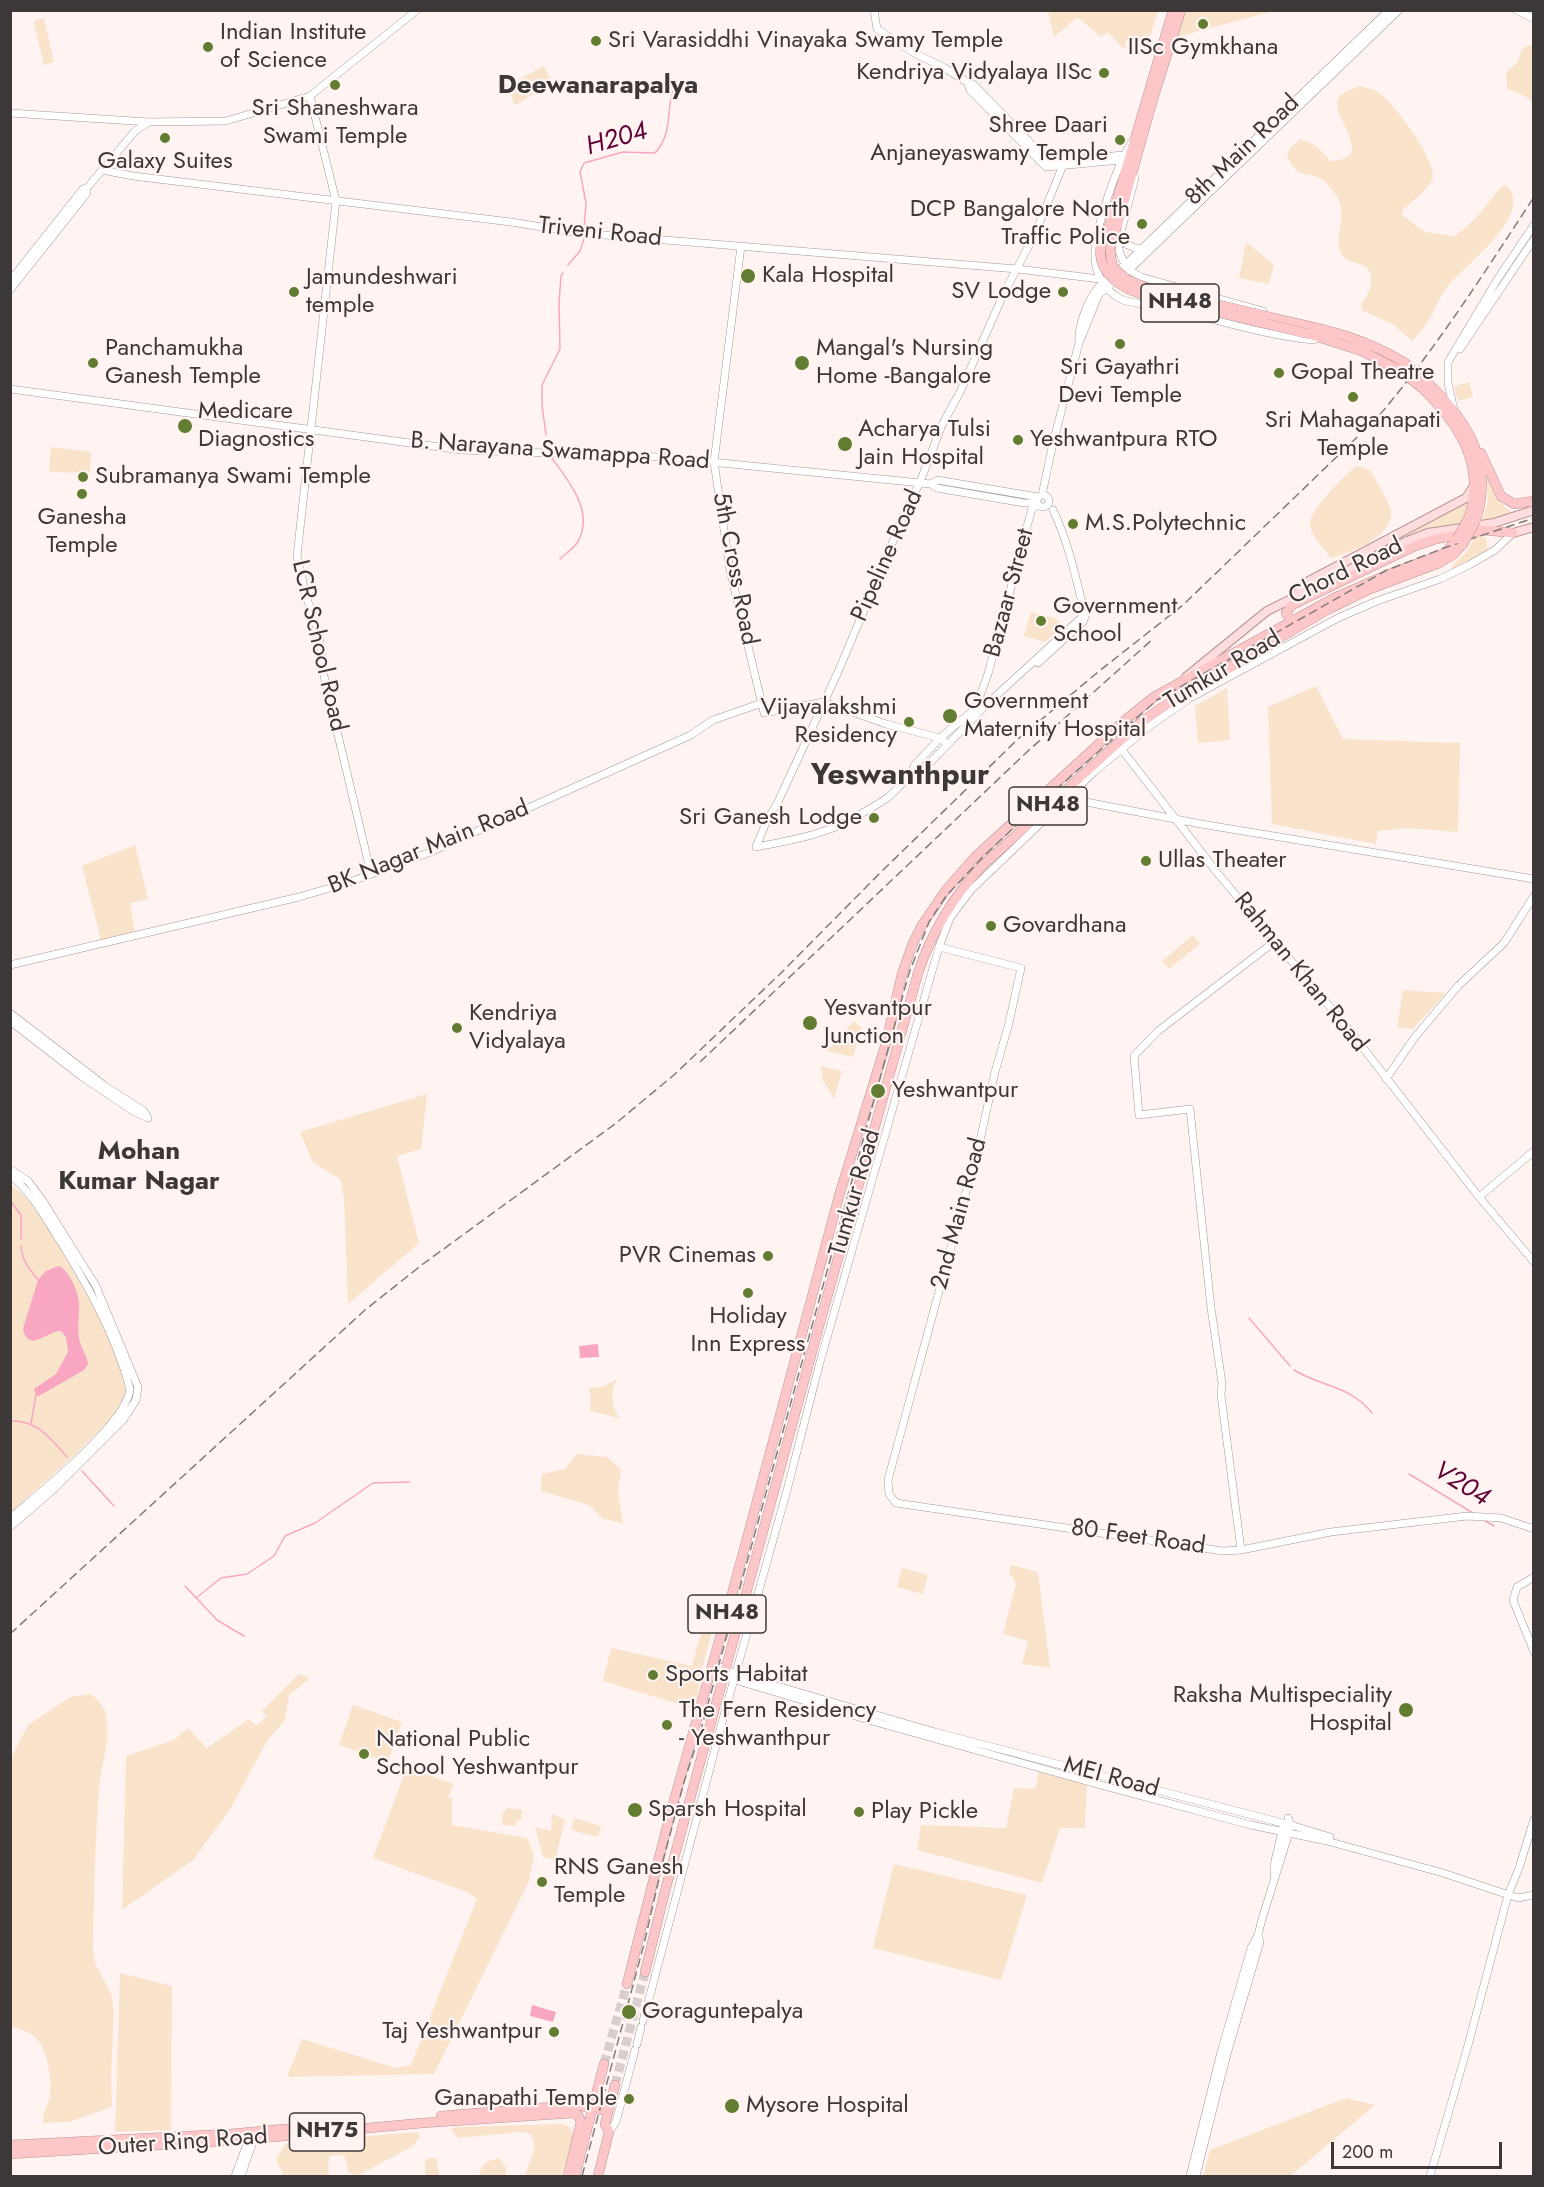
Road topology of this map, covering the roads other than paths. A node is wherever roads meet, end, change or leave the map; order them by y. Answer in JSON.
{"nodes":[{"id":1,"x":417,"y":10,"type":"edge"},
{"id":2,"x":873,"y":10,"type":"edge"},
{"id":3,"x":1173,"y":10,"type":"edge"},
{"id":4,"x":1181,"y":10,"type":"edge"},
{"id":5,"x":1389,"y":10,"type":"edge"},
{"id":6,"x":1399,"y":10,"type":"edge"},
{"id":7,"x":1516,"y":10,"type":"edge"},
{"id":8,"x":1533,"y":19,"type":"edge"},
{"id":9,"x":967,"y":82,"type":"junction"},
{"id":10,"x":310,"y":96,"type":"junction"},
{"id":11,"x":10,"y":113,"type":"edge"},
{"id":12,"x":125,"y":120,"type":"junction"},
{"id":13,"x":149,"y":122,"type":"junction"},
{"id":14,"x":135,"y":131,"type":"junction"},
{"id":15,"x":1133,"y":141,"type":"junction"},
{"id":16,"x":1122,"y":157,"type":"junction"},
{"id":17,"x":1063,"y":165,"type":"junction"},
{"id":18,"x":102,"y":170,"type":"junction"},
{"id":19,"x":87,"y":188,"type":"junction"},
{"id":20,"x":1198,"y":199,"type":"junction"},
{"id":21,"x":336,"y":201,"type":"junction"},
{"id":22,"x":1533,"y":225,"type":"edge"},
{"id":23,"x":1116,"y":227,"type":"junction"},
{"id":24,"x":1099,"y":233,"type":"junction"},
{"id":25,"x":1119,"y":238,"type":"junction"},
{"id":26,"x":1533,"y":239,"type":"edge"},
{"id":27,"x":741,"y":246,"type":"junction"},
{"id":28,"x":1143,"y":248,"type":"junction"},
{"id":29,"x":1127,"y":268,"type":"junction"},
{"id":30,"x":1017,"y":269,"type":"junction"},
{"id":31,"x":10,"y":281,"type":"edge"},
{"id":32,"x":1102,"y":283,"type":"junction"},
{"id":33,"x":10,"y":290,"type":"edge"},
{"id":34,"x":1276,"y":318,"type":"junction"},
{"id":35,"x":1320,"y":338,"type":"junction"},
{"id":36,"x":1079,"y":343,"type":"junction"},
{"id":37,"x":1402,"y":366,"type":"junction"},
{"id":38,"x":1447,"y":371,"type":"junction"},
{"id":39,"x":1425,"y":386,"type":"junction"},
{"id":40,"x":10,"y":389,"type":"edge"},
{"id":41,"x":1454,"y":410,"type":"junction"},
{"id":42,"x":310,"y":429,"type":"junction"},
{"id":43,"x":1473,"y":441,"type":"junction"},
{"id":44,"x":714,"y":462,"type":"junction"},
{"id":45,"x":920,"y":482,"type":"junction"},
{"id":46,"x":1475,"y":483,"type":"junction"},
{"id":47,"x":1533,"y":501,"type":"edge"},
{"id":48,"x":1037,"y":502,"type":"junction"},
{"id":49,"x":1050,"y":507,"type":"junction"},
{"id":50,"x":1533,"y":510,"type":"edge"},
{"id":51,"x":1472,"y":518,"type":"junction"},
{"id":52,"x":1533,"y":527,"type":"edge"},
{"id":53,"x":1513,"y":533,"type":"junction"},
{"id":54,"x":1460,"y":541,"type":"junction"},
{"id":55,"x":1296,"y":596,"type":"junction"},
{"id":56,"x":1290,"y":621,"type":"junction"},
{"id":57,"x":1181,"y":681,"type":"junction"},
{"id":58,"x":1198,"y":689,"type":"junction"},
{"id":59,"x":824,"y":702,"type":"junction"},
{"id":60,"x":983,"y":702,"type":"junction"},
{"id":61,"x":762,"y":703,"type":"junction"},
{"id":62,"x":940,"y":738,"type":"junction"},
{"id":63,"x":947,"y":744,"type":"junction"},
{"id":64,"x":1119,"y":746,"type":"junction"},
{"id":65,"x":911,"y":775,"type":"junction"},
{"id":66,"x":1065,"y":798,"type":"junction"},
{"id":67,"x":1174,"y":818,"type":"junction"},
{"id":68,"x":370,"y":874,"type":"junction"},
{"id":69,"x":1533,"y":879,"type":"edge"},
{"id":70,"x":1533,"y":896,"type":"edge"},
{"id":71,"x":947,"y":915,"type":"junction"},
{"id":72,"x":1274,"y":942,"type":"junction"},
{"id":73,"x":939,"y":947,"type":"junction"},
{"id":74,"x":10,"y":965,"type":"edge"},
{"id":75,"x":10,"y":1013,"type":"edge"},
{"id":76,"x":10,"y":1021,"type":"edge"},
{"id":77,"x":1386,"y":1079,"type":"junction"},
{"id":78,"x":1533,"y":1151,"type":"edge"},
{"id":79,"x":10,"y":1169,"type":"edge"},
{"id":80,"x":10,"y":1176,"type":"edge"},
{"id":81,"x":1479,"y":1197,"type":"junction"},
{"id":82,"x":51,"y":1221,"type":"junction"},
{"id":83,"x":1533,"y":1262,"type":"edge"},
{"id":84,"x":921,"y":1354,"type":"joint"},
{"id":85,"x":128,"y":1373,"type":"junction"},
{"id":86,"x":10,"y":1518,"type":"edge"},
{"id":87,"x":10,"y":1527,"type":"edge"},
{"id":88,"x":1533,"y":1528,"type":"edge"},
{"id":89,"x":1240,"y":1550,"type":"junction"},
{"id":90,"x":1533,"y":1577,"type":"edge"},
{"id":91,"x":1533,"y":1652,"type":"edge"},
{"id":92,"x":712,"y":1666,"type":"junction"},
{"id":93,"x":724,"y":1672,"type":"junction"},
{"id":94,"x":735,"y":1677,"type":"junction"},
{"id":95,"x":1533,"y":1819,"type":"edge"},
{"id":96,"x":1286,"y":1828,"type":"junction"},
{"id":97,"x":1508,"y":1893,"type":"junction"},
{"id":98,"x":1533,"y":1893,"type":"edge"},
{"id":99,"x":645,"y":1972,"type":"tunnel mouth"},
{"id":100,"x":627,"y":1984,"type":"tunnel mouth"},
{"id":101,"x":1234,"y":2021,"type":"junction"},
{"id":102,"x":604,"y":2064,"type":"tunnel mouth"},
{"id":103,"x":615,"y":2085,"type":"tunnel mouth"},
{"id":104,"x":593,"y":2108,"type":"junction"},
{"id":105,"x":608,"y":2110,"type":"junction"},
{"id":106,"x":609,"y":2132,"type":"junction"},
{"id":107,"x":254,"y":2139,"type":"junction"},
{"id":108,"x":10,"y":2145,"type":"edge"},
{"id":109,"x":10,"y":2154,"type":"edge"},
{"id":110,"x":242,"y":2166,"type":"junction"},
{"id":111,"x":235,"y":2176,"type":"edge"},
{"id":112,"x":241,"y":2176,"type":"edge"},
{"id":113,"x":568,"y":2176,"type":"edge"},
{"id":114,"x":575,"y":2176,"type":"edge"},
{"id":115,"x":598,"y":2176,"type":"edge"},
{"id":116,"x":1190,"y":2176,"type":"edge"},
{"id":117,"x":1196,"y":2176,"type":"edge"},
{"id":118,"x":1430,"y":2176,"type":"edge"}],
"edges":[{"from":1,"to":10,"type":"street"},
{"from":2,"to":9,"type":"street"},
{"from":3,"to":15,"type":"highway","number":"NH48"},
{"from":4,"to":23,"type":"highway","number":"NH48"},
{"from":5,"to":20,"type":"street","name":"8th Main Road"},
{"from":6,"to":20,"type":"street","name":"8th Main Road"},
{"from":7,"to":8,"type":"street"},
{"from":9,"to":16,"type":"street"},
{"from":9,"to":17,"type":"street"},
{"from":10,"to":13,"type":"street"},
{"from":10,"to":21,"type":"street","name":"LCR School Road"},
{"from":11,"to":12,"type":"street"},
{"from":12,"to":13,"type":"street"},
{"from":12,"to":14,"type":"street"},
{"from":13,"to":14,"type":"street"},
{"from":14,"to":18,"type":"street"},
{"from":15,"to":16,"type":"street"},
{"from":15,"to":23,"type":"highway","number":"NH48"},
{"from":16,"to":17,"type":"street"},
{"from":16,"to":24,"type":"street"},
{"from":17,"to":30,"type":"street","name":"Pipeline Road"},
{"from":18,"to":19,"type":"street"},
{"from":18,"to":21,"type":"street","name":"Triveni Road"},
{"from":19,"to":31,"type":"street"},
{"from":19,"to":33,"type":"street"},
{"from":20,"to":28,"type":"street","name":"8th Main Road"},
{"from":20,"to":29,"type":"street","name":"8th Main Road"},
{"from":21,"to":27,"type":"street","name":"Triveni Road"},
{"from":21,"to":42,"type":"street","name":"LCR School Road"},
{"from":22,"to":38,"type":"street"},
{"from":23,"to":25,"type":"street"},
{"from":23,"to":28,"type":"street"},
{"from":23,"to":34,"type":"highway","number":"NH48","bridge":true},
{"from":23,"to":35,"type":"highway","number":"NH48","bridge":true},
{"from":24,"to":25,"type":"street"},
{"from":24,"to":32,"type":"street"},
{"from":25,"to":29,"type":"street"},
{"from":26,"to":38,"type":"street"},
{"from":27,"to":30,"type":"street","name":"Triveni Road"},
{"from":27,"to":44,"type":"street","name":"5th Cross Road"},
{"from":28,"to":29,"type":"street","name":"8th Main Road"},
{"from":29,"to":32,"type":"street","name":"8th Main Road"},
{"from":29,"to":34,"type":"street","name":"Tumkur Road"},
{"from":30,"to":32,"type":"street","name":"Triveni Road"},
{"from":30,"to":45,"type":"street","name":"Pipeline Road"},
{"from":32,"to":35,"type":"street"},
{"from":32,"to":36,"type":"street"},
{"from":32,"to":36,"type":"street","name":"8th Main Road"},
{"from":34,"to":37,"type":"highway","name":"Tumkur Road","number":"NH48"},
{"from":35,"to":37,"type":"highway","name":"Tumkur Road","number":"NH48"},
{"from":36,"to":48,"type":"street"},
{"from":37,"to":39,"type":"highway","name":"Tumkur Road","number":"NH48","bridge":true},
{"from":38,"to":41,"type":"street"},
{"from":39,"to":41,"type":"highway","name":"Tumkur Road","number":"NH48"},
{"from":39,"to":46,"type":"highway","name":"Tumkur Road","number":"NH48"},
{"from":40,"to":42,"type":"street","name":"B. Narayana Swamappa Road"},
{"from":41,"to":43,"type":"highway","name":"Tumkur Road","number":"NH48"},
{"from":42,"to":44,"type":"street","name":"B. Narayana Swamappa Road"},
{"from":42,"to":68,"type":"street","name":"LCR School Road"},
{"from":43,"to":47,"type":"highway"},
{"from":43,"to":51,"type":"highway","name":"Tumkur Road","number":"NH48"},
{"from":44,"to":45,"type":"street","name":"B. Narayana Swamappa Road"},
{"from":44,"to":61,"type":"street","name":"5th Cross Road"},
{"from":45,"to":48,"type":"street","name":"B. Narayana Swamappa Road"},
{"from":45,"to":59,"type":"street","name":"Pipeline Road"},
{"from":46,"to":51,"type":"highway","name":"Tumkur Road","number":"NH48"},
{"from":46,"to":55,"type":"main road"},
{"from":48,"to":49,"type":"street"},
{"from":48,"to":60,"type":"street"},
{"from":48,"to":60,"type":"street","name":"Bazaar Street"},
{"from":49,"to":60,"type":"street"},
{"from":49,"to":60,"type":"street"},
{"from":50,"to":55,"type":"main road","name":"Chord Road"},
{"from":51,"to":54,"type":"highway","name":"Tumkur Road","number":"NH48","bridge":true},
{"from":52,"to":53,"type":"main road"},
{"from":53,"to":56,"type":"highway"},
{"from":53,"to":58,"type":"street"},
{"from":54,"to":56,"type":"highway","name":"Tumkur Road","number":"NH48"},
{"from":54,"to":58,"type":"highway","name":"Tumkur Road","number":"NH48"},
{"from":55,"to":57,"type":"main road","name":"Chord Road"},
{"from":56,"to":57,"type":"highway","name":"Tumkur Road","number":"NH48"},
{"from":57,"to":92,"type":"highway","name":"Tumkur Road","number":"NH48"},
{"from":58,"to":64,"type":"highway","name":"Tumkur Road","number":"NH48"},
{"from":59,"to":61,"type":"street","name":"5th Cross Road"},
{"from":59,"to":62,"type":"street"},
{"from":59,"to":65,"type":"street","name":"Pipeline Road"},
{"from":60,"to":62,"type":"street","name":"Bazaar Street"},
{"from":60,"to":63,"type":"street"},
{"from":61,"to":68,"type":"street","name":"BK Nagar Main Road"},
{"from":62,"to":63,"type":"street"},
{"from":62,"to":65,"type":"street","name":"Bazaar Street"},
{"from":63,"to":65,"type":"street"},
{"from":64,"to":66,"type":"street"},
{"from":64,"to":67,"type":"street","name":"Rahman Khan Road"},
{"from":64,"to":71,"type":"highway","name":"Tumkur Road","number":"NH48"},
{"from":66,"to":67,"type":"street"},
{"from":66,"to":71,"type":"street"},
{"from":67,"to":69,"type":"street"},
{"from":67,"to":72,"type":"street","name":"Rahman Khan Road"},
{"from":68,"to":74,"type":"street","name":"BK Nagar Main Road"},
{"from":70,"to":77,"type":"street"},
{"from":71,"to":73,"type":"street"},
{"from":71,"to":93,"type":"highway","name":"Tumkur Road","number":"NH48"},
{"from":72,"to":77,"type":"street","name":"Rahman Khan Road"},
{"from":72,"to":89,"type":"street"},
{"from":73,"to":84,"type":"street","name":"2nd Main Road"},
{"from":73,"to":94,"type":"street"},
{"from":75,"to":76,"type":"street"},
{"from":77,"to":81,"type":"street","name":"Rahman Khan Road"},
{"from":78,"to":81,"type":"street"},
{"from":79,"to":82,"type":"street"},
{"from":80,"to":82,"type":"street"},
{"from":81,"to":83,"type":"street","name":"Rahman Khan Road"},
{"from":82,"to":85,"type":"street"},
{"from":84,"to":89,"type":"street","name":"80 Feet Road"},
{"from":85,"to":86,"type":"street"},
{"from":85,"to":87,"type":"street"},
{"from":88,"to":89,"type":"street","name":"80 Feet Road"},
{"from":90,"to":91,"type":"street"},
{"from":92,"to":93,"type":"street","name":"MEI Road"},
{"from":92,"to":100,"type":"highway","name":"Tumkur Road","number":"NH48"},
{"from":93,"to":94,"type":"street","name":"MEI Road"},
{"from":93,"to":99,"type":"highway","name":"Tumkur Road","number":"NH48"},
{"from":94,"to":96,"type":"street","name":"MEI Road"},
{"from":94,"to":106,"type":"street"},
{"from":95,"to":97,"type":"street"},
{"from":96,"to":97,"type":"street","name":"MEI Road"},
{"from":96,"to":101,"type":"street"},
{"from":97,"to":98,"type":"street","name":"MEI Road"},
{"from":97,"to":118,"type":"street"},
{"from":101,"to":116,"type":"street"},
{"from":101,"to":117,"type":"street"},
{"from":102,"to":104,"type":"highway"},
{"from":103,"to":105,"type":"highway"},
{"from":104,"to":105,"type":"highway","name":"Outer Ring Road","number":"NH75"},
{"from":104,"to":108,"type":"highway","name":"Outer Ring Road","number":"NH75"},
{"from":104,"to":114,"type":"highway"},
{"from":105,"to":106,"type":"highway"},
{"from":106,"to":115,"type":"highway"},
{"from":107,"to":109,"type":"highway","name":"Outer Ring Road","number":"NH75"},
{"from":107,"to":110,"type":"street"},
{"from":107,"to":113,"type":"highway","name":"Outer Ring Road","number":"NH75"},
{"from":110,"to":111,"type":"street"},
{"from":110,"to":112,"type":"street"}]}
